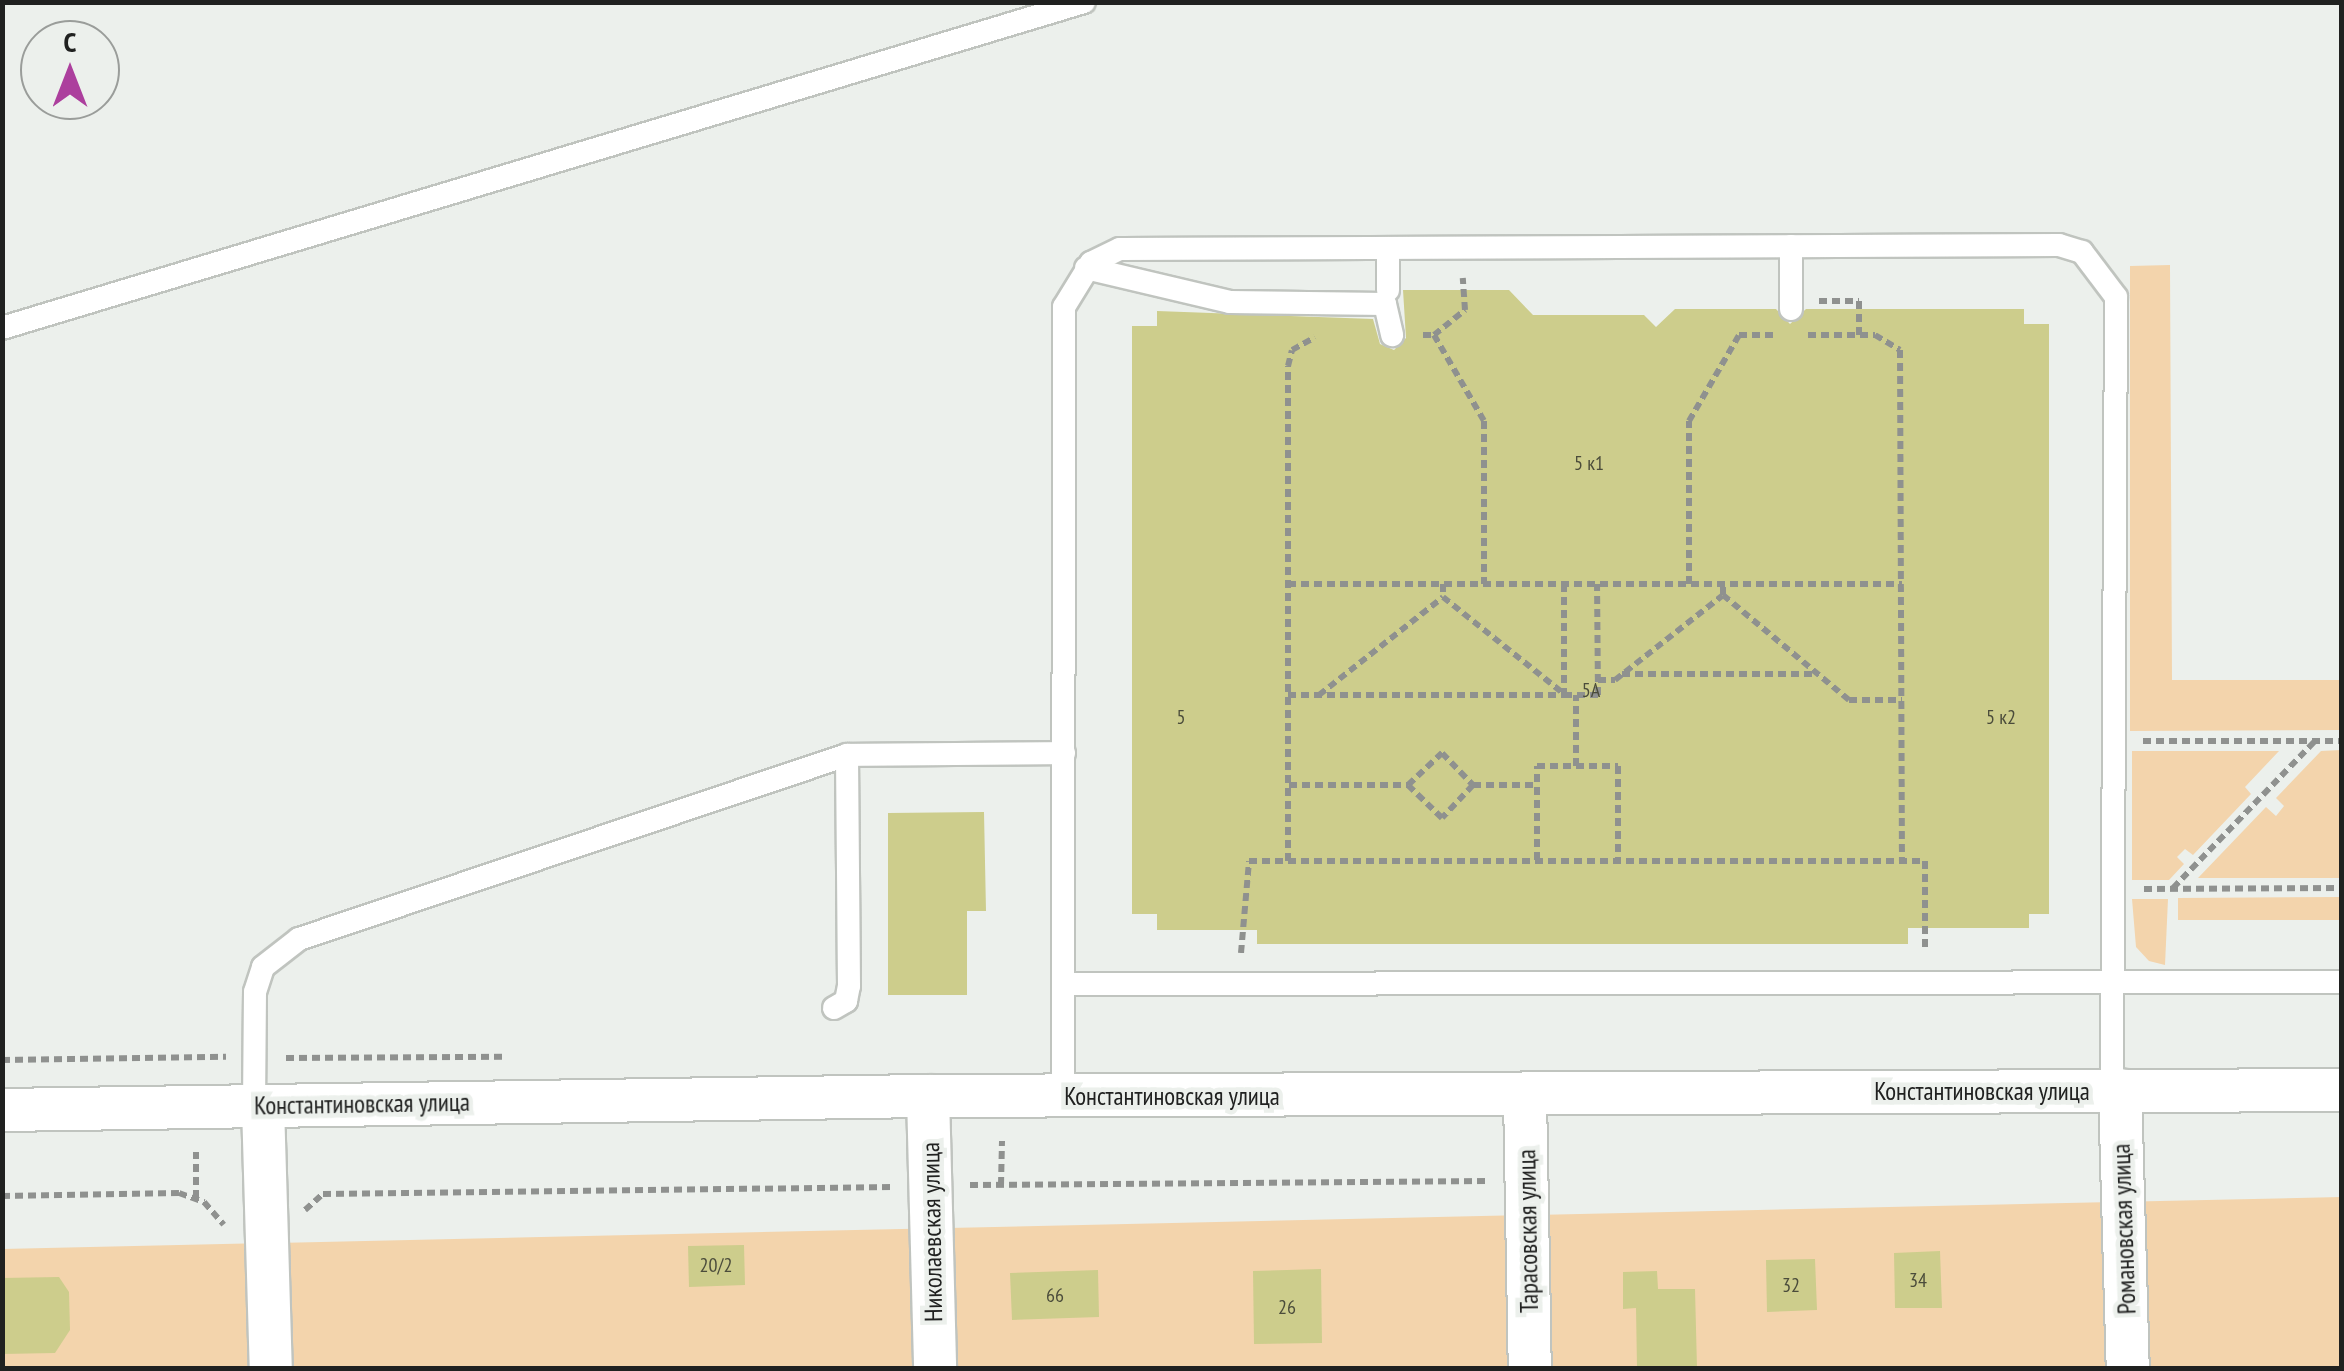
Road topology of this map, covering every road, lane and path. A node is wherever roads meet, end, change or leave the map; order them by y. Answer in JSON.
{"nodes":[{"id":1,"x":1084,"y":2,"type":"edge"},
{"id":2,"x":1791,"y":246,"type":"junction"},
{"id":3,"x":1388,"y":248,"type":"junction"},
{"id":4,"x":1086,"y":268,"type":"junction"},
{"id":5,"x":1388,"y":290,"type":"dead end"},
{"id":6,"x":1465,"y":290,"type":"dead end"},
{"id":7,"x":1819,"y":301,"type":"dead end"},
{"id":8,"x":1791,"y":308,"type":"dead end"},
{"id":9,"x":2,"y":328,"type":"edge"},
{"id":10,"x":1325,"y":335,"type":"dead end"},
{"id":11,"x":1392,"y":335,"type":"joint"},
{"id":12,"x":1434,"y":335,"type":"junction"},
{"id":13,"x":1859,"y":335,"type":"junction"},
{"id":14,"x":1288,"y":584,"type":"junction"},
{"id":15,"x":1443,"y":584,"type":"junction"},
{"id":16,"x":1484,"y":584,"type":"junction"},
{"id":17,"x":1564,"y":584,"type":"junction"},
{"id":18,"x":1597,"y":584,"type":"junction"},
{"id":19,"x":1689,"y":584,"type":"junction"},
{"id":20,"x":1723,"y":584,"type":"junction"},
{"id":21,"x":1902,"y":584,"type":"junction"},
{"id":22,"x":1723,"y":595,"type":"junction"},
{"id":23,"x":1443,"y":597,"type":"junction"},
{"id":24,"x":1622,"y":674,"type":"junction"},
{"id":25,"x":1818,"y":674,"type":"junction"},
{"id":26,"x":1598,"y":680,"type":"junction"},
{"id":27,"x":1288,"y":695,"type":"junction"},
{"id":28,"x":1319,"y":695,"type":"junction"},
{"id":29,"x":1564,"y":695,"type":"junction"},
{"id":30,"x":1576,"y":695,"type":"junction"},
{"id":31,"x":1902,"y":700,"type":"junction"},
{"id":32,"x":2114,"y":741,"type":"junction"},
{"id":33,"x":2315,"y":741,"type":"junction"},
{"id":34,"x":2342,"y":741,"type":"edge"},
{"id":35,"x":1064,"y":753,"type":"junction"},
{"id":36,"x":847,"y":755,"type":"junction"},
{"id":37,"x":1576,"y":766,"type":"junction"},
{"id":38,"x":1288,"y":785,"type":"junction"},
{"id":39,"x":1408,"y":785,"type":"junction"},
{"id":40,"x":1473,"y":785,"type":"junction"},
{"id":41,"x":1537,"y":785,"type":"junction"},
{"id":42,"x":1288,"y":860,"type":"junction"},
{"id":43,"x":1537,"y":860,"type":"junction"},
{"id":44,"x":1618,"y":860,"type":"junction"},
{"id":45,"x":1902,"y":860,"type":"junction"},
{"id":46,"x":2342,"y":888,"type":"edge"},
{"id":47,"x":2113,"y":889,"type":"junction"},
{"id":48,"x":2172,"y":889,"type":"junction"},
{"id":49,"x":1242,"y":927,"type":"dead end"},
{"id":50,"x":1926,"y":927,"type":"dead end"},
{"id":51,"x":2112,"y":982,"type":"junction"},
{"id":52,"x":2342,"y":982,"type":"edge"},
{"id":53,"x":1064,"y":984,"type":"junction"},
{"id":54,"x":834,"y":1008,"type":"dead end"},
{"id":55,"x":228,"y":1057,"type":"dead end"},
{"id":56,"x":2,"y":1060,"type":"edge"},
{"id":57,"x":2116,"y":1090,"type":"junction"},
{"id":58,"x":2342,"y":1090,"type":"edge"},
{"id":59,"x":1526,"y":1094,"type":"junction"},
{"id":60,"x":928,"y":1096,"type":"junction"},
{"id":61,"x":1064,"y":1097,"type":"junction"},
{"id":62,"x":259,"y":1106,"type":"junction"},
{"id":63,"x":2,"y":1110,"type":"edge"},
{"id":64,"x":1002,"y":1142,"type":"dead end"},
{"id":65,"x":196,"y":1152,"type":"dead end"},
{"id":66,"x":1502,"y":1180,"type":"dead end"},
{"id":67,"x":1001,"y":1184,"type":"junction"},
{"id":68,"x":954,"y":1185,"type":"dead end"},
{"id":69,"x":904,"y":1186,"type":"dead end"},
{"id":70,"x":2,"y":1196,"type":"edge"},
{"id":71,"x":196,"y":1198,"type":"junction"},
{"id":72,"x":304,"y":1226,"type":"dead end"},
{"id":73,"x":232,"y":1242,"type":"dead end"},
{"id":74,"x":271,"y":1368,"type":"edge"},
{"id":75,"x":935,"y":1368,"type":"edge"},
{"id":76,"x":1530,"y":1368,"type":"edge"},
{"id":77,"x":2128,"y":1368,"type":"edge"}],
"edges":[{"from":1,"to":9,"type":"lane"},
{"from":2,"to":3,"type":"lane"},
{"from":2,"to":8,"type":"lane"},
{"from":2,"to":32,"type":"lane"},
{"from":3,"to":4,"type":"lane"},
{"from":3,"to":5,"type":"lane"},
{"from":4,"to":11,"type":"lane"},
{"from":4,"to":35,"type":"lane"},
{"from":6,"to":12,"type":"path"},
{"from":7,"to":13,"type":"path"},
{"from":10,"to":14,"type":"path"},
{"from":11,"to":12,"type":"path"},
{"from":12,"to":16,"type":"path"},
{"from":13,"to":19,"type":"path"},
{"from":13,"to":21,"type":"path"},
{"from":14,"to":15,"type":"path"},
{"from":14,"to":27,"type":"path"},
{"from":15,"to":16,"type":"path"},
{"from":15,"to":23,"type":"path"},
{"from":16,"to":17,"type":"path"},
{"from":17,"to":18,"type":"path"},
{"from":17,"to":29,"type":"path"},
{"from":18,"to":19,"type":"path"},
{"from":18,"to":26,"type":"path"},
{"from":19,"to":20,"type":"path"},
{"from":20,"to":21,"type":"path"},
{"from":20,"to":22,"type":"path"},
{"from":21,"to":31,"type":"path"},
{"from":22,"to":24,"type":"path"},
{"from":22,"to":25,"type":"path"},
{"from":23,"to":28,"type":"path"},
{"from":23,"to":29,"type":"path"},
{"from":24,"to":25,"type":"path"},
{"from":24,"to":26,"type":"path"},
{"from":25,"to":31,"type":"path"},
{"from":26,"to":30,"type":"path"},
{"from":27,"to":28,"type":"path"},
{"from":27,"to":38,"type":"path"},
{"from":28,"to":29,"type":"path"},
{"from":29,"to":30,"type":"path"},
{"from":30,"to":37,"type":"path"},
{"from":31,"to":45,"type":"path"},
{"from":32,"to":33,"type":"path"},
{"from":32,"to":47,"type":"lane"},
{"from":33,"to":34,"type":"path"},
{"from":33,"to":48,"type":"path"},
{"from":35,"to":36,"type":"lane"},
{"from":35,"to":53,"type":"lane"},
{"from":36,"to":54,"type":"lane"},
{"from":36,"to":62,"type":"lane"},
{"from":37,"to":41,"type":"path"},
{"from":37,"to":44,"type":"path"},
{"from":38,"to":39,"type":"path"},
{"from":38,"to":42,"type":"path"},
{"from":39,"to":40,"type":"path"},
{"from":39,"to":40,"type":"path"},
{"from":40,"to":41,"type":"path"},
{"from":41,"to":43,"type":"path"},
{"from":42,"to":43,"type":"path"},
{"from":42,"to":49,"type":"path"},
{"from":43,"to":44,"type":"path"},
{"from":44,"to":45,"type":"path"},
{"from":45,"to":50,"type":"path"},
{"from":46,"to":48,"type":"path"},
{"from":47,"to":48,"type":"path"},
{"from":47,"to":51,"type":"lane"},
{"from":51,"to":52,"type":"lane"},
{"from":51,"to":53,"type":"lane"},
{"from":51,"to":57,"type":"lane"},
{"from":53,"to":61,"type":"lane"},
{"from":55,"to":56,"type":"path"},
{"from":57,"to":58,"type":"street","name":"Константиновская улица"},
{"from":57,"to":59,"type":"street","name":"Константиновская улица"},
{"from":57,"to":77,"type":"street","name":"Романовская улица"},
{"from":59,"to":61,"type":"street","name":"Константиновская улица"},
{"from":59,"to":76,"type":"street","name":"Тарасовская улица"},
{"from":60,"to":61,"type":"street","name":"Константиновская улица"},
{"from":60,"to":62,"type":"street","name":"Константиновская улица"},
{"from":60,"to":75,"type":"street","name":"Николаевская улица"},
{"from":62,"to":63,"type":"street","name":"Константиновская улица"},
{"from":62,"to":74,"type":"street"},
{"from":64,"to":67,"type":"path"},
{"from":65,"to":71,"type":"path"},
{"from":66,"to":67,"type":"path"},
{"from":67,"to":68,"type":"path"},
{"from":69,"to":72,"type":"path"},
{"from":70,"to":71,"type":"path"},
{"from":71,"to":73,"type":"path"}]}
